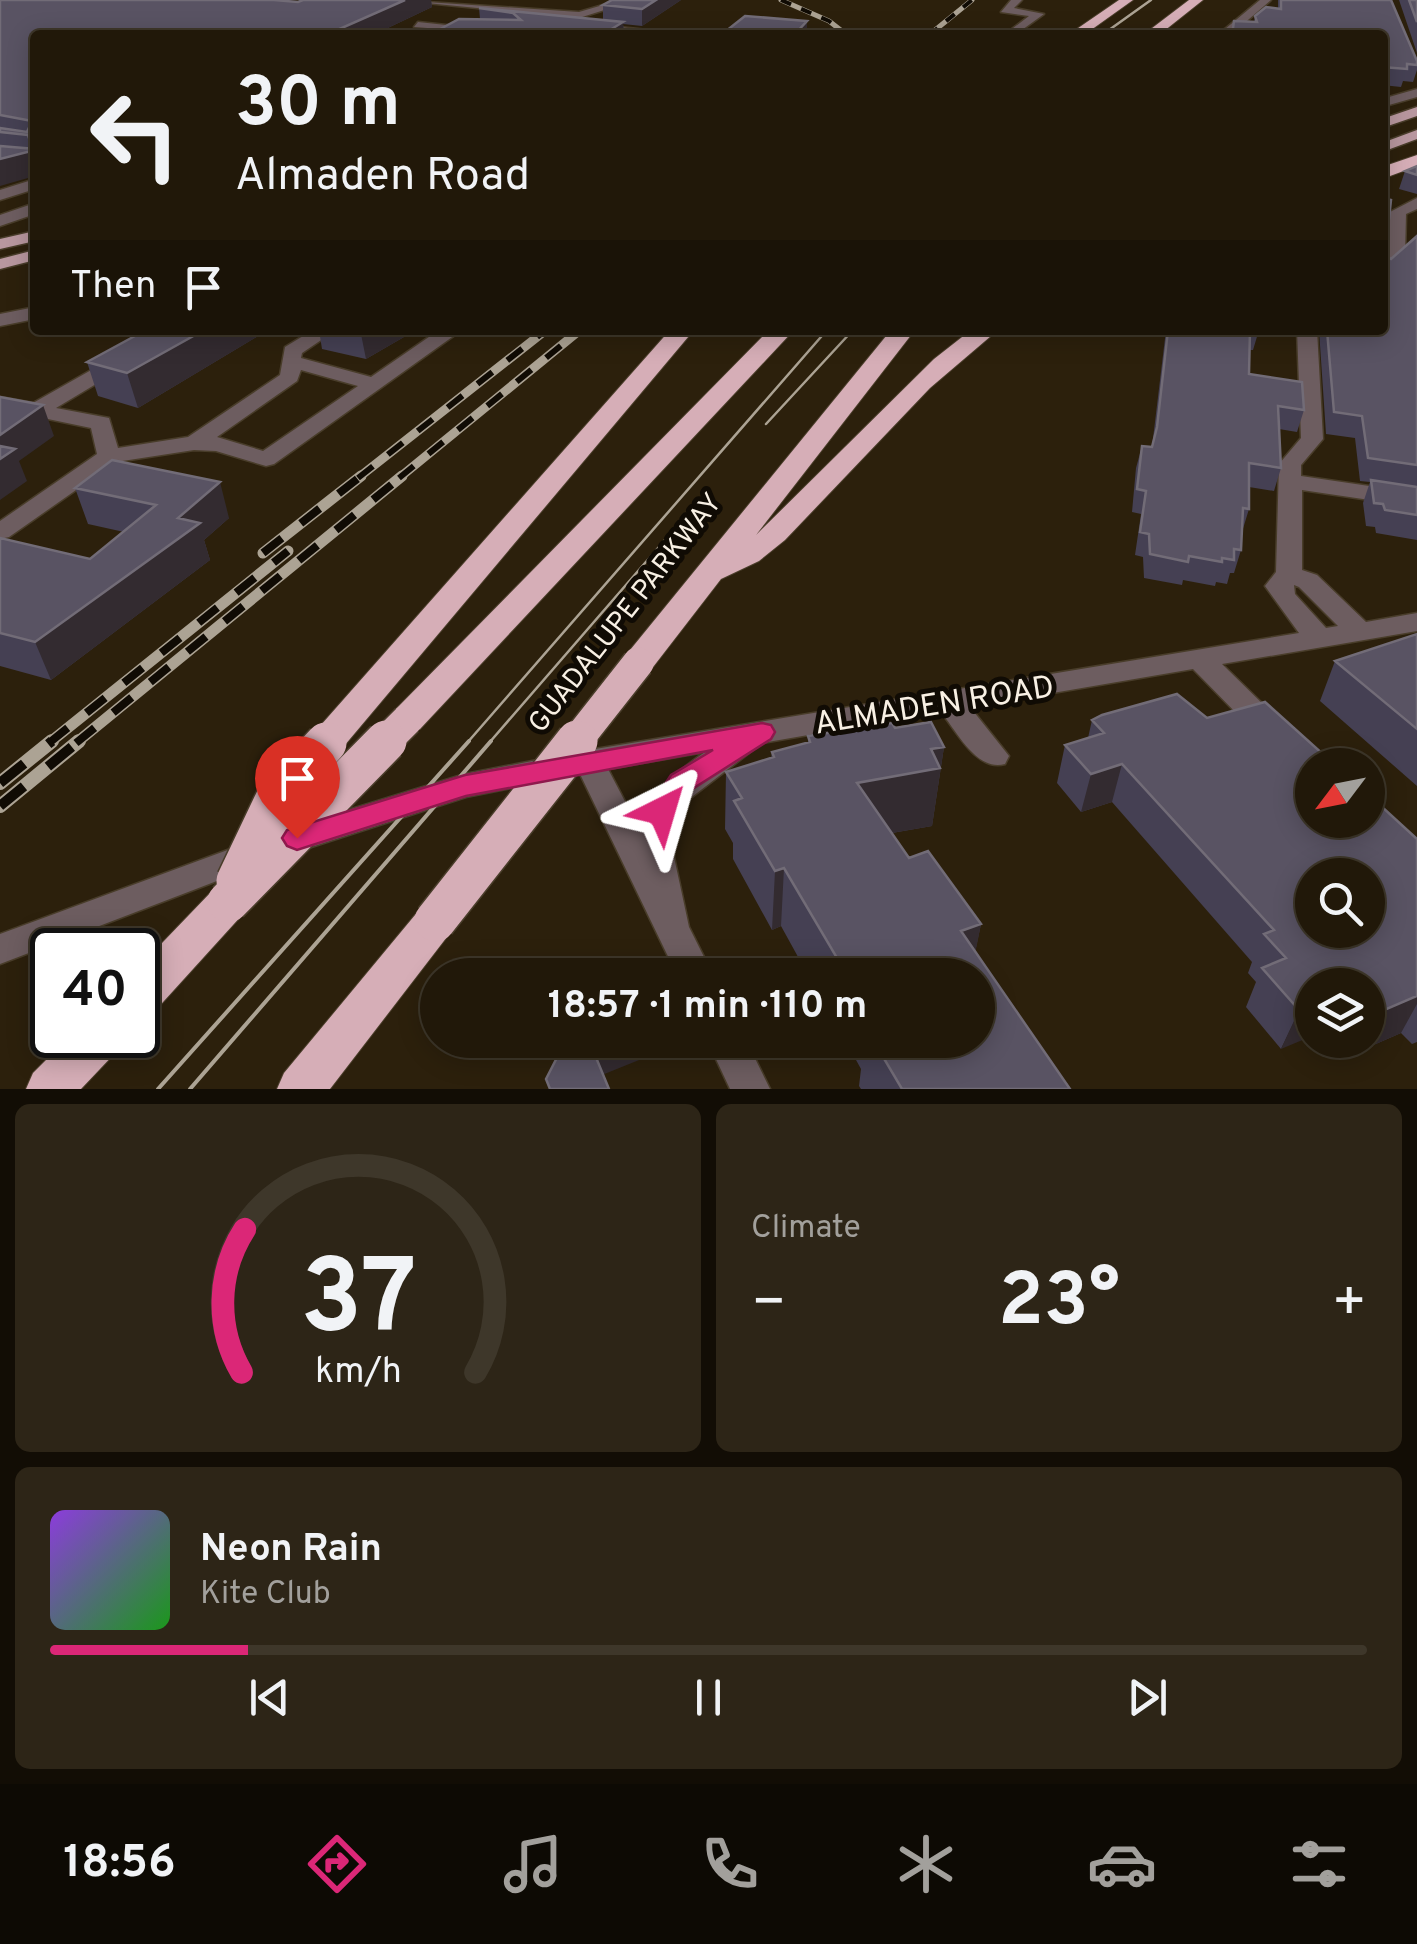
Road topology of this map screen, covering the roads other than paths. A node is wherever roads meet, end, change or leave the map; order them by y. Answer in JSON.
{"nodes":[{"id":1,"x":401,"y":0,"type":"edge"},
{"id":2,"x":632,"y":0,"type":"edge"},
{"id":3,"x":1016,"y":0,"type":"edge"},
{"id":4,"x":1126,"y":0,"type":"edge"},
{"id":5,"x":1197,"y":0,"type":"edge"},
{"id":6,"x":1266,"y":0,"type":"edge"},
{"id":7,"x":464,"y":2,"type":"edge"},
{"id":8,"x":446,"y":11,"type":"junction"},
{"id":9,"x":450,"y":30,"type":"edge"},
{"id":10,"x":620,"y":30,"type":"edge"},
{"id":11,"x":1014,"y":30,"type":"edge"},
{"id":12,"x":1082,"y":30,"type":"edge"},
{"id":13,"x":1157,"y":30,"type":"edge"},
{"id":14,"x":1231,"y":30,"type":"edge"},
{"id":15,"x":1417,"y":93,"type":"edge"},
{"id":16,"x":1388,"y":101,"type":"edge"},
{"id":17,"x":1417,"y":111,"type":"edge"},
{"id":18,"x":1388,"y":122,"type":"edge"},
{"id":19,"x":1417,"y":134,"type":"edge"},
{"id":20,"x":1388,"y":146,"type":"edge"},
{"id":21,"x":1417,"y":160,"type":"edge"},
{"id":22,"x":1388,"y":172,"type":"edge"},
{"id":23,"x":30,"y":186,"type":"edge"},
{"id":24,"x":0,"y":195,"type":"edge"},
{"id":25,"x":1417,"y":202,"type":"edge"},
{"id":26,"x":30,"y":210,"type":"edge"},
{"id":27,"x":1398,"y":212,"type":"junction"},
{"id":28,"x":1417,"y":217,"type":"edge"},
{"id":29,"x":0,"y":221,"type":"edge"},
{"id":30,"x":30,"y":237,"type":"edge"},
{"id":31,"x":0,"y":244,"type":"edge"},
{"id":32,"x":30,"y":256,"type":"edge"},
{"id":33,"x":0,"y":264,"type":"edge"},
{"id":34,"x":1388,"y":264,"type":"edge"},
{"id":35,"x":30,"y":314,"type":"edge"},
{"id":36,"x":0,"y":320,"type":"edge"},
{"id":37,"x":167,"y":335,"type":"edge"},
{"id":38,"x":318,"y":335,"type":"edge"},
{"id":39,"x":445,"y":335,"type":"edge"},
{"id":40,"x":678,"y":335,"type":"edge"},
{"id":41,"x":777,"y":335,"type":"edge"},
{"id":42,"x":899,"y":335,"type":"edge"},
{"id":43,"x":980,"y":335,"type":"edge"},
{"id":44,"x":1300,"y":335,"type":"edge"},
{"id":45,"x":291,"y":361,"type":"junction"},
{"id":46,"x":374,"y":384,"type":"junction"},
{"id":47,"x":0,"y":402,"type":"edge"},
{"id":48,"x":37,"y":410,"type":"junction"},
{"id":49,"x":194,"y":443,"type":"junction"},
{"id":50,"x":109,"y":456,"type":"junction"},
{"id":51,"x":1290,"y":481,"type":"junction"},
{"id":52,"x":1417,"y":500,"type":"edge"},
{"id":53,"x":0,"y":532,"type":"edge"},
{"id":54,"x":710,"y":574,"type":"junction"},
{"id":55,"x":1289,"y":574,"type":"junction"},
{"id":56,"x":1412,"y":628,"type":"edge"},
{"id":57,"x":1360,"y":632,"type":"junction"},
{"id":58,"x":1320,"y":639,"type":"junction"},
{"id":59,"x":1200,"y":660,"type":"junction"},
{"id":60,"x":949,"y":702,"type":"junction"},
{"id":61,"x":762,"y":732,"type":"junction"},
{"id":62,"x":1295,"y":754,"type":"edge"},
{"id":63,"x":994,"y":756,"type":"dead end"},
{"id":64,"x":589,"y":761,"type":"junction"},
{"id":65,"x":228,"y":902,"type":"junction"},
{"id":66,"x":672,"y":925,"type":"junction"},
{"id":67,"x":0,"y":948,"type":"edge"},
{"id":68,"x":688,"y":958,"type":"edge"},
{"id":69,"x":160,"y":975,"type":"edge"},
{"id":70,"x":80,"y":1058,"type":"edge"},
{"id":71,"x":735,"y":1058,"type":"edge"},
{"id":72,"x":50,"y":1089,"type":"edge"},
{"id":73,"x":301,"y":1089,"type":"edge"},
{"id":74,"x":750,"y":1089,"type":"edge"}],
"edges":[{"from":1,"to":7,"type":"street"},
{"from":2,"to":7,"type":"street"},
{"from":3,"to":11,"type":"street"},
{"from":4,"to":12,"type":"highway"},
{"from":5,"to":13,"type":"highway"},
{"from":6,"to":14,"type":"street"},
{"from":7,"to":8,"type":"street"},
{"from":8,"to":9,"type":"street"},
{"from":8,"to":10,"type":"street"},
{"from":15,"to":16,"type":"street"},
{"from":17,"to":18,"type":"main road"},
{"from":19,"to":20,"type":"main road"},
{"from":21,"to":22,"type":"highway"},
{"from":23,"to":24,"type":"street"},
{"from":25,"to":27,"type":"street"},
{"from":26,"to":29,"type":"street"},
{"from":27,"to":28,"type":"street"},
{"from":27,"to":34,"type":"street"},
{"from":30,"to":31,"type":"main road"},
{"from":32,"to":33,"type":"main road"},
{"from":35,"to":36,"type":"street"},
{"from":37,"to":48,"type":"street"},
{"from":38,"to":45,"type":"street"},
{"from":39,"to":46,"type":"street"},
{"from":40,"to":65,"type":"highway","bridge":true},
{"from":41,"to":65,"type":"highway","bridge":true},
{"from":42,"to":54,"type":"highway","name":"GUADALUPE PARKWAY"},
{"from":43,"to":54,"type":"highway"},
{"from":44,"to":51,"type":"street"},
{"from":45,"to":46,"type":"street"},
{"from":45,"to":49,"type":"street"},
{"from":46,"to":49,"type":"street"},
{"from":47,"to":48,"type":"street"},
{"from":48,"to":50,"type":"street"},
{"from":49,"to":50,"type":"street"},
{"from":50,"to":53,"type":"street"},
{"from":51,"to":52,"type":"street"},
{"from":51,"to":55,"type":"street"},
{"from":54,"to":73,"type":"highway","name":"GUADALUPE PARKWAY","bridge":true},
{"from":55,"to":57,"type":"street"},
{"from":55,"to":58,"type":"street"},
{"from":56,"to":57,"type":"street","name":"ALMADEN ROAD"},
{"from":57,"to":58,"type":"street","name":"ALMADEN ROAD"},
{"from":58,"to":59,"type":"street","name":"ALMADEN ROAD"},
{"from":59,"to":60,"type":"street","name":"ALMADEN ROAD"},
{"from":59,"to":62,"type":"street"},
{"from":60,"to":61,"type":"street","name":"ALMADEN ROAD"},
{"from":60,"to":63,"type":"street"},
{"from":61,"to":64,"type":"street","name":"ALMADEN ROAD"},
{"from":61,"to":66,"type":"street"},
{"from":64,"to":66,"type":"street"},
{"from":64,"to":67,"type":"street","name":"ALMADEN ROAD"},
{"from":65,"to":69,"type":"highway"},
{"from":66,"to":68,"type":"street"},
{"from":70,"to":72,"type":"highway"},
{"from":71,"to":74,"type":"street"}]}
